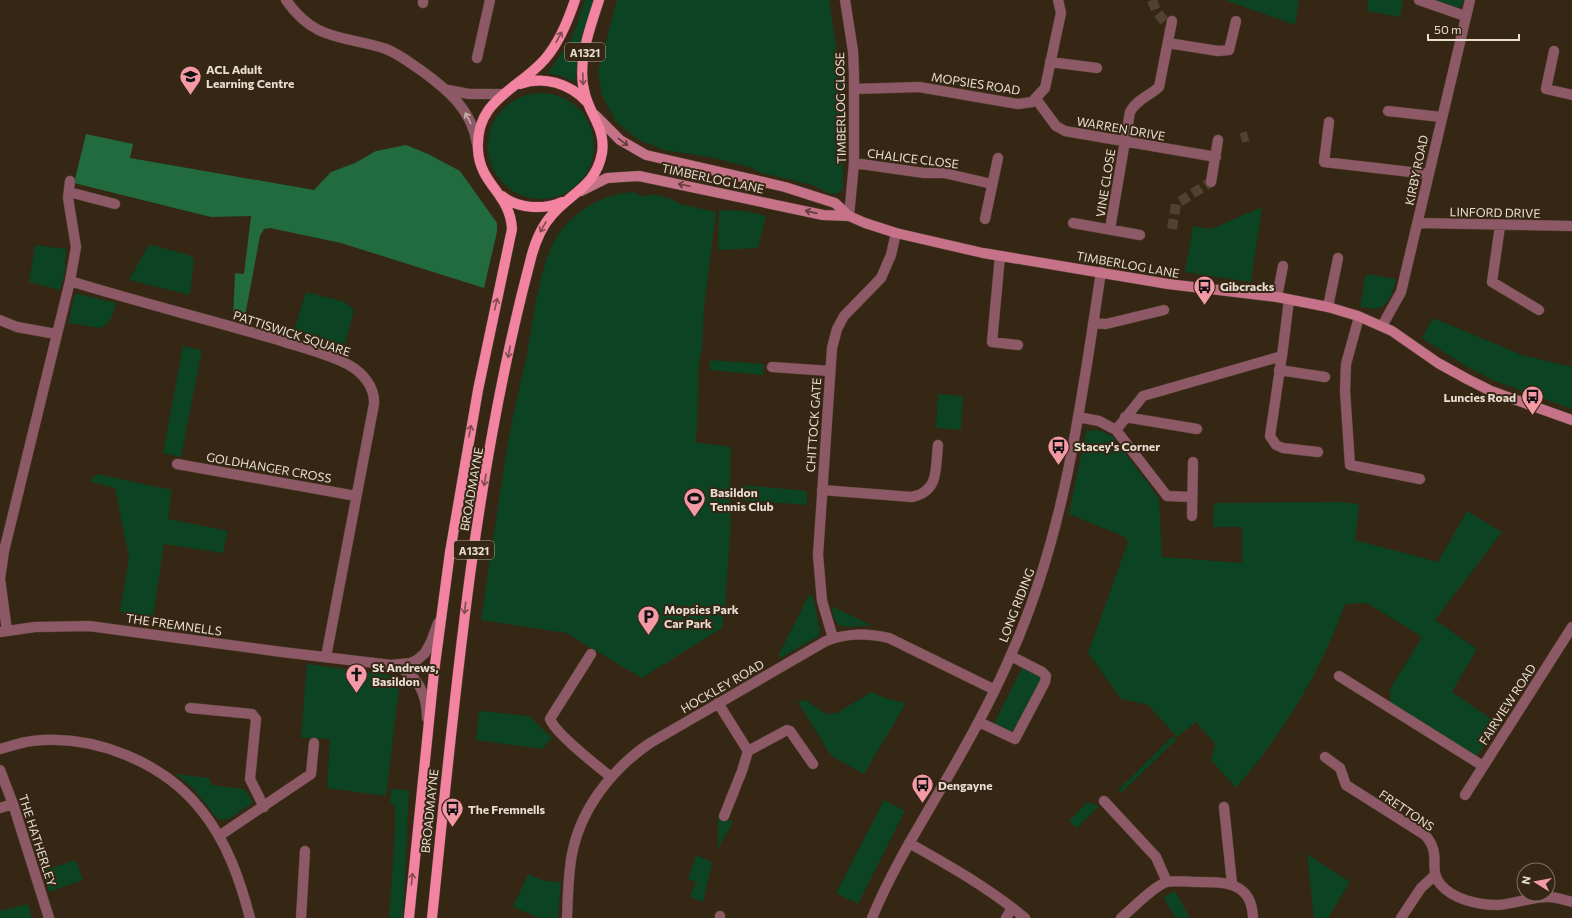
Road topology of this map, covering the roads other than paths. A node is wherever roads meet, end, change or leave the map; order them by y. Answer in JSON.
{"nodes":[{"id":1,"x":286,"y":0,"type":"edge"},
{"id":2,"x":490,"y":0,"type":"edge"},
{"id":3,"x":575,"y":0,"type":"edge"},
{"id":4,"x":599,"y":0,"type":"edge"},
{"id":5,"x":845,"y":0,"type":"edge"},
{"id":6,"x":1058,"y":0,"type":"edge"},
{"id":7,"x":1419,"y":0,"type":"edge"},
{"id":8,"x":1470,"y":0,"type":"edge"},
{"id":9,"x":1465,"y":16,"type":"junction"},
{"id":10,"x":1172,"y":21,"type":"dead end"},
{"id":11,"x":1236,"y":21,"type":"dead end"},
{"id":12,"x":1168,"y":42,"type":"junction"},
{"id":13,"x":1554,"y":51,"type":"dead end"},
{"id":14,"x":477,"y":58,"type":"dead end"},
{"id":15,"x":1050,"y":62,"type":"junction"},
{"id":16,"x":1097,"y":68,"type":"dead end"},
{"id":17,"x":515,"y":86,"type":"junction"},
{"id":18,"x":854,"y":89,"type":"junction"},
{"id":19,"x":448,"y":90,"type":"junction"},
{"id":20,"x":502,"y":94,"type":"junction"},
{"id":21,"x":1572,"y":95,"type":"edge"},
{"id":22,"x":1036,"y":99,"type":"junction"},
{"id":23,"x":589,"y":105,"type":"junction"},
{"id":24,"x":1388,"y":111,"type":"dead end"},
{"id":25,"x":595,"y":115,"type":"junction"},
{"id":26,"x":1442,"y":117,"type":"junction"},
{"id":27,"x":1329,"y":122,"type":"dead end"},
{"id":28,"x":1218,"y":140,"type":"dead end"},
{"id":29,"x":1125,"y":142,"type":"junction"},
{"id":30,"x":478,"y":150,"type":"junction"},
{"id":31,"x":1216,"y":157,"type":"junction"},
{"id":32,"x":998,"y":158,"type":"dead end"},
{"id":33,"x":854,"y":163,"type":"junction"},
{"id":34,"x":1428,"y":174,"type":"junction"},
{"id":35,"x":1211,"y":182,"type":"dead end"},
{"id":36,"x":992,"y":184,"type":"junction"},
{"id":37,"x":498,"y":193,"type":"junction"},
{"id":38,"x":572,"y":197,"type":"junction"},
{"id":39,"x":115,"y":204,"type":"dead end"},
{"id":40,"x":849,"y":216,"type":"junction"},
{"id":41,"x":985,"y":219,"type":"dead end"},
{"id":42,"x":1073,"y":223,"type":"dead end"},
{"id":43,"x":1418,"y":223,"type":"junction"},
{"id":44,"x":1500,"y":226,"type":"junction"},
{"id":45,"x":1572,"y":226,"type":"edge"},
{"id":46,"x":1110,"y":229,"type":"junction"},
{"id":47,"x":896,"y":233,"type":"junction"},
{"id":48,"x":1140,"y":235,"type":"dead end"},
{"id":49,"x":1000,"y":256,"type":"junction"},
{"id":50,"x":1338,"y":258,"type":"dead end"},
{"id":51,"x":1283,"y":266,"type":"dead end"},
{"id":52,"x":1101,"y":272,"type":"junction"},
{"id":53,"x":70,"y":282,"type":"junction"},
{"id":54,"x":1277,"y":297,"type":"junction"},
{"id":55,"x":1289,"y":300,"type":"junction"},
{"id":56,"x":1328,"y":307,"type":"junction"},
{"id":57,"x":1164,"y":310,"type":"dead end"},
{"id":58,"x":1538,"y":310,"type":"dead end"},
{"id":59,"x":1359,"y":317,"type":"junction"},
{"id":60,"x":0,"y":320,"type":"edge"},
{"id":61,"x":1093,"y":323,"type":"junction"},
{"id":62,"x":1382,"y":326,"type":"junction"},
{"id":63,"x":56,"y":334,"type":"junction"},
{"id":64,"x":1018,"y":345,"type":"dead end"},
{"id":65,"x":1282,"y":355,"type":"junction"},
{"id":66,"x":772,"y":368,"type":"dead end"},
{"id":67,"x":1279,"y":370,"type":"junction"},
{"id":68,"x":830,"y":372,"type":"junction"},
{"id":69,"x":1325,"y":378,"type":"dead end"},
{"id":70,"x":1078,"y":417,"type":"junction"},
{"id":71,"x":1125,"y":418,"type":"junction"},
{"id":72,"x":1572,"y":420,"type":"edge"},
{"id":73,"x":1197,"y":429,"type":"dead end"},
{"id":74,"x":1116,"y":430,"type":"junction"},
{"id":75,"x":938,"y":445,"type":"dead end"},
{"id":76,"x":1318,"y":452,"type":"dead end"},
{"id":77,"x":1193,"y":462,"type":"dead end"},
{"id":78,"x":177,"y":464,"type":"dead end"},
{"id":79,"x":1420,"y":479,"type":"dead end"},
{"id":80,"x":822,"y":490,"type":"junction"},
{"id":81,"x":356,"y":496,"type":"junction"},
{"id":82,"x":1192,"y":497,"type":"junction"},
{"id":83,"x":1192,"y":516,"type":"dead end"},
{"id":84,"x":440,"y":619,"type":"junction"},
{"id":85,"x":1572,"y":627,"type":"edge"},
{"id":86,"x":4,"y":632,"type":"edge"},
{"id":87,"x":832,"y":638,"type":"junction"},
{"id":88,"x":591,"y":654,"type":"dead end"},
{"id":89,"x":1011,"y":656,"type":"junction"},
{"id":90,"x":326,"y":657,"type":"junction"},
{"id":91,"x":391,"y":665,"type":"junction"},
{"id":92,"x":1339,"y":676,"type":"dead end"},
{"id":93,"x":995,"y":690,"type":"junction"},
{"id":94,"x":718,"y":703,"type":"junction"},
{"id":95,"x":190,"y":708,"type":"dead end"},
{"id":96,"x":979,"y":722,"type":"junction"},
{"id":97,"x":426,"y":736,"type":"junction"},
{"id":98,"x":314,"y":743,"type":"dead end"},
{"id":99,"x":0,"y":749,"type":"edge"},
{"id":100,"x":748,"y":751,"type":"junction"},
{"id":101,"x":1325,"y":757,"type":"dead end"},
{"id":102,"x":813,"y":764,"type":"dead end"},
{"id":103,"x":1483,"y":766,"type":"junction"},
{"id":104,"x":0,"y":770,"type":"edge"},
{"id":105,"x":611,"y":777,"type":"junction"},
{"id":106,"x":1465,"y":795,"type":"dead end"},
{"id":107,"x":1104,"y":801,"type":"dead end"},
{"id":108,"x":13,"y":804,"type":"junction"},
{"id":109,"x":264,"y":807,"type":"junction"},
{"id":110,"x":1224,"y":807,"type":"dead end"},
{"id":111,"x":0,"y":808,"type":"edge"},
{"id":112,"x":724,"y":816,"type":"dead end"},
{"id":113,"x":219,"y":836,"type":"junction"},
{"id":114,"x":909,"y":844,"type":"junction"},
{"id":115,"x":305,"y":851,"type":"dead end"},
{"id":116,"x":1434,"y":876,"type":"junction"},
{"id":117,"x":1167,"y":882,"type":"junction"},
{"id":118,"x":1232,"y":884,"type":"junction"},
{"id":119,"x":1572,"y":902,"type":"edge"},
{"id":120,"x":1012,"y":908,"type":"junction"},
{"id":121,"x":49,"y":918,"type":"edge"},
{"id":122,"x":250,"y":918,"type":"edge"},
{"id":123,"x":301,"y":918,"type":"edge"},
{"id":124,"x":409,"y":918,"type":"edge"},
{"id":125,"x":432,"y":918,"type":"edge"},
{"id":126,"x":567,"y":918,"type":"edge"},
{"id":127,"x":872,"y":918,"type":"edge"},
{"id":128,"x":1006,"y":918,"type":"edge"},
{"id":129,"x":1025,"y":918,"type":"edge"},
{"id":130,"x":1121,"y":918,"type":"edge"},
{"id":131,"x":1254,"y":918,"type":"edge"},
{"id":132,"x":1401,"y":918,"type":"edge"}],
"edges":[{"from":1,"to":19,"type":"street"},
{"from":2,"to":14,"type":"street"},
{"from":17,"to":3,"type":"main road","name":"BROADMAYNE","number":"A1321","one_way":true},
{"from":4,"to":23,"type":"main road","name":"BROADMAYNE","number":"A1321","one_way":true},
{"from":5,"to":18,"type":"street","name":"TIMBERLOG CLOSE"},
{"from":6,"to":15,"type":"street","name":"MOPSIES ROAD"},
{"from":7,"to":9,"type":"street"},
{"from":8,"to":9,"type":"street","name":"KIRBY ROAD"},
{"from":9,"to":26,"type":"street","name":"KIRBY ROAD"},
{"from":10,"to":12,"type":"street","name":"VINE CLOSE"},
{"from":11,"to":12,"type":"street"},
{"from":12,"to":29,"type":"street","name":"VINE CLOSE"},
{"from":13,"to":21,"type":"street"},
{"from":15,"to":16,"type":"street"},
{"from":15,"to":22,"type":"street","name":"MOPSIES ROAD"},
{"from":17,"to":20,"type":"main road","name":"BROADMAYNE","number":"A1321"},
{"from":17,"to":23,"type":"main road","name":"BROADMAYNE","number":"A1321"},
{"from":18,"to":22,"type":"street","name":"MOPSIES ROAD"},
{"from":18,"to":33,"type":"street","name":"TIMBERLOG CLOSE"},
{"from":19,"to":20,"type":"street"},
{"from":30,"to":19,"type":"street","one_way":true},
{"from":20,"to":30,"type":"main road","name":"BROADMAYNE","number":"A1321"},
{"from":22,"to":29,"type":"street","name":"WARREN DRIVE"},
{"from":23,"to":25,"type":"main road","name":"BROADMAYNE","number":"A1321"},
{"from":24,"to":26,"type":"street"},
{"from":25,"to":38,"type":"main road","name":"BROADMAYNE","number":"A1321"},
{"from":25,"to":40,"type":"main road","name":"TIMBERLOG LANE","one_way":true},
{"from":26,"to":34,"type":"street","name":"KIRBY ROAD"},
{"from":27,"to":34,"type":"street"},
{"from":28,"to":31,"type":"street"},
{"from":29,"to":31,"type":"street","name":"WARREN DRIVE"},
{"from":29,"to":46,"type":"street","name":"VINE CLOSE"},
{"from":30,"to":37,"type":"main road","name":"BROADMAYNE","number":"A1321"},
{"from":31,"to":35,"type":"street"},
{"from":32,"to":36,"type":"street"},
{"from":33,"to":36,"type":"street","name":"CHALICE CLOSE"},
{"from":33,"to":40,"type":"street","name":"TIMBERLOG CLOSE"},
{"from":34,"to":43,"type":"street","name":"KIRBY ROAD"},
{"from":36,"to":41,"type":"street"},
{"from":37,"to":38,"type":"main road","name":"BROADMAYNE","number":"A1321"},
{"from":84,"to":37,"type":"main road","name":"BROADMAYNE","number":"A1321","one_way":true},
{"from":40,"to":38,"type":"main road","name":"TIMBERLOG LANE","one_way":true},
{"from":38,"to":125,"type":"main road","name":"BROADMAYNE","number":"A1321","one_way":true},
{"from":39,"to":53,"type":"street"},
{"from":40,"to":47,"type":"main road","name":"TIMBERLOG LANE"},
{"from":42,"to":46,"type":"street","name":"VINE CLOSE"},
{"from":43,"to":44,"type":"street","name":"LINFORD DRIVE"},
{"from":43,"to":62,"type":"street","name":"KIRBY ROAD"},
{"from":44,"to":45,"type":"street","name":"LINFORD DRIVE"},
{"from":44,"to":58,"type":"street"},
{"from":46,"to":48,"type":"street","name":"VINE CLOSE"},
{"from":47,"to":49,"type":"main road","name":"TIMBERLOG LANE"},
{"from":47,"to":68,"type":"street","name":"CHITTOCK GATE"},
{"from":49,"to":52,"type":"main road","name":"TIMBERLOG LANE"},
{"from":49,"to":64,"type":"street"},
{"from":50,"to":56,"type":"street"},
{"from":51,"to":54,"type":"street"},
{"from":52,"to":54,"type":"main road","name":"TIMBERLOG LANE"},
{"from":52,"to":61,"type":"street","name":"LONG RIDING"},
{"from":53,"to":63,"type":"street"},
{"from":53,"to":81,"type":"street","name":"PATTISWICK SQUARE"},
{"from":54,"to":55,"type":"main road","name":"TIMBERLOG LANE"},
{"from":55,"to":56,"type":"main road","name":"TIMBERLOG LANE"},
{"from":55,"to":65,"type":"street"},
{"from":56,"to":59,"type":"main road","name":"TIMBERLOG LANE"},
{"from":57,"to":61,"type":"street"},
{"from":59,"to":62,"type":"main road","name":"TIMBERLOG LANE"},
{"from":59,"to":79,"type":"street"},
{"from":60,"to":63,"type":"street"},
{"from":61,"to":70,"type":"street","name":"LONG RIDING"},
{"from":62,"to":72,"type":"main road","name":"TIMBERLOG LANE"},
{"from":63,"to":86,"type":"street"},
{"from":65,"to":67,"type":"street"},
{"from":65,"to":71,"type":"street"},
{"from":66,"to":68,"type":"street"},
{"from":67,"to":69,"type":"street"},
{"from":67,"to":76,"type":"street"},
{"from":68,"to":80,"type":"street","name":"CHITTOCK GATE"},
{"from":70,"to":74,"type":"street"},
{"from":70,"to":89,"type":"street","name":"LONG RIDING"},
{"from":71,"to":73,"type":"street"},
{"from":71,"to":74,"type":"street"},
{"from":74,"to":82,"type":"street"},
{"from":75,"to":80,"type":"street"},
{"from":77,"to":82,"type":"street"},
{"from":78,"to":81,"type":"street","name":"GOLDHANGER CROSS"},
{"from":80,"to":87,"type":"street","name":"CHITTOCK GATE"},
{"from":81,"to":90,"type":"street","name":"PATTISWICK SQUARE"},
{"from":82,"to":83,"type":"street"},
{"from":84,"to":91,"type":"street","name":"THE FREMNELLS"},
{"from":84,"to":97,"type":"main road","name":"BROADMAYNE","number":"A1321"},
{"from":85,"to":103,"type":"street","name":"FAIRVIEW ROAD"},
{"from":86,"to":90,"type":"street","name":"THE FREMNELLS"},
{"from":87,"to":93,"type":"street","name":"HOCKLEY ROAD"},
{"from":87,"to":94,"type":"street","name":"HOCKLEY ROAD"},
{"from":88,"to":105,"type":"street"},
{"from":89,"to":93,"type":"street","name":"LONG RIDING"},
{"from":89,"to":96,"type":"street"},
{"from":90,"to":91,"type":"street","name":"THE FREMNELLS"},
{"from":91,"to":97,"type":"street","name":"THE FREMNELLS"},
{"from":92,"to":103,"type":"street"},
{"from":93,"to":96,"type":"street","name":"LONG RIDING"},
{"from":94,"to":100,"type":"street"},
{"from":94,"to":105,"type":"street","name":"HOCKLEY ROAD"},
{"from":95,"to":109,"type":"street"},
{"from":96,"to":114,"type":"street","name":"LONG RIDING"},
{"from":124,"to":97,"type":"main road","name":"BROADMAYNE","number":"A1321","one_way":true},
{"from":98,"to":109,"type":"street"},
{"from":99,"to":113,"type":"street"},
{"from":100,"to":102,"type":"street"},
{"from":100,"to":112,"type":"street"},
{"from":101,"to":116,"type":"street","name":"FRETTONS"},
{"from":103,"to":106,"type":"street","name":"FAIRVIEW ROAD"},
{"from":104,"to":108,"type":"street","name":"THE HATHERLEY"},
{"from":105,"to":126,"type":"street","name":"HOCKLEY ROAD"},
{"from":107,"to":117,"type":"street"},
{"from":108,"to":111,"type":"street"},
{"from":108,"to":121,"type":"street","name":"THE HATHERLEY"},
{"from":109,"to":113,"type":"street"},
{"from":110,"to":118,"type":"street"},
{"from":113,"to":122,"type":"street"},
{"from":114,"to":120,"type":"street"},
{"from":114,"to":127,"type":"street","name":"LONG RIDING"},
{"from":115,"to":123,"type":"street"},
{"from":116,"to":119,"type":"street"},
{"from":116,"to":132,"type":"street"},
{"from":117,"to":118,"type":"street"},
{"from":117,"to":130,"type":"street"},
{"from":118,"to":131,"type":"street"},
{"from":120,"to":128,"type":"street"},
{"from":120,"to":129,"type":"street"}]}
